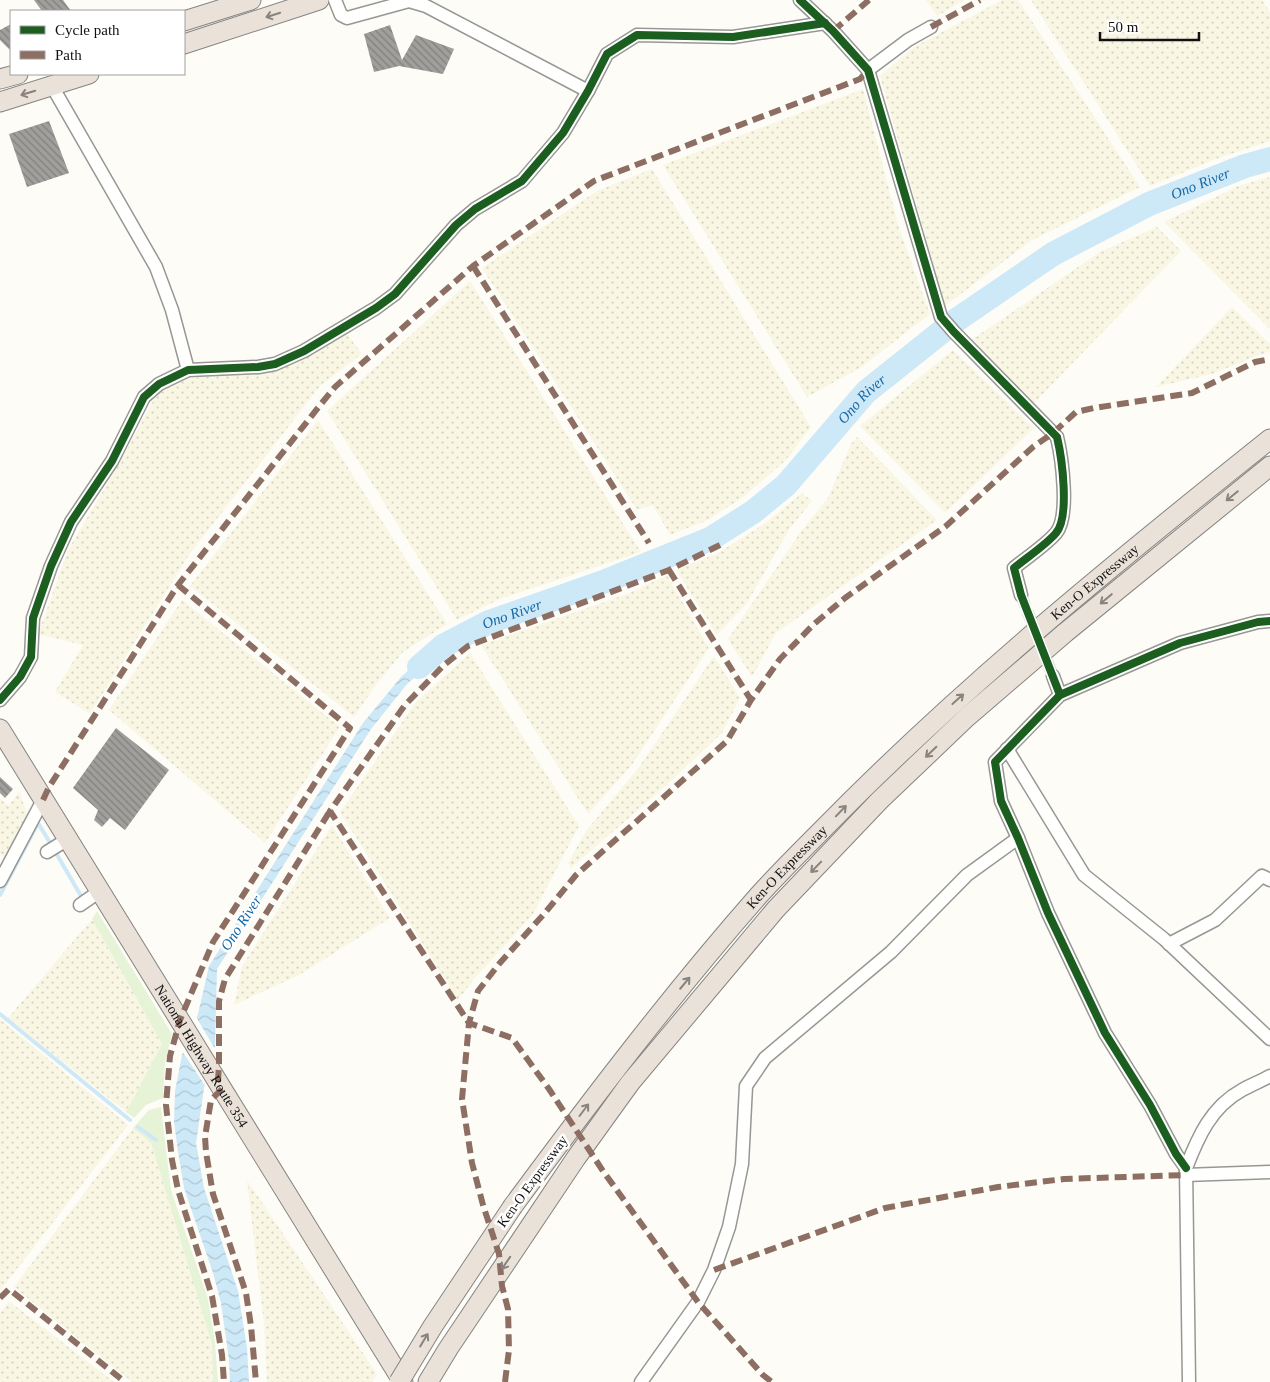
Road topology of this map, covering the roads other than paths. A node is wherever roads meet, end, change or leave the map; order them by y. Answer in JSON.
{"nodes":[{"id":1,"x":251,"y":0,"type":"edge"},
{"id":2,"x":319,"y":0,"type":"edge"},
{"id":3,"x":335,"y":0,"type":"edge"},
{"id":4,"x":800,"y":0,"type":"edge"},
{"id":5,"x":185,"y":21,"type":"edge"},
{"id":6,"x":825,"y":23,"type":"junction"},
{"id":7,"x":931,"y":28,"type":"dead end"},
{"id":8,"x":185,"y":44,"type":"edge"},
{"id":9,"x":868,"y":70,"type":"junction"},
{"id":10,"x":14,"y":75,"type":"edge"},
{"id":11,"x":86,"y":75,"type":"edge"},
{"id":12,"x":0,"y":79,"type":"edge"},
{"id":13,"x":52,"y":86,"type":"junction"},
{"id":14,"x":588,"y":92,"type":"junction"},
{"id":15,"x":0,"y":102,"type":"edge"},
{"id":16,"x":188,"y":370,"type":"junction"},
{"id":17,"x":1270,"y":439,"type":"edge"},
{"id":18,"x":1270,"y":466,"type":"edge"},
{"id":19,"x":1021,"y":595,"type":"tunnel mouth"},
{"id":20,"x":1270,"y":621,"type":"edge"},
{"id":21,"x":1052,"y":676,"type":"tunnel mouth"},
{"id":22,"x":1060,"y":695,"type":"junction"},
{"id":23,"x":0,"y":700,"type":"edge"},
{"id":24,"x":0,"y":729,"type":"edge"},
{"id":25,"x":1007,"y":749,"type":"junction"},
{"id":26,"x":43,"y":800,"type":"junction"},
{"id":27,"x":1018,"y":838,"type":"junction"},
{"id":28,"x":68,"y":839,"type":"junction"},
{"id":29,"x":47,"y":852,"type":"dead end"},
{"id":30,"x":1270,"y":880,"type":"edge"},
{"id":31,"x":0,"y":881,"type":"edge"},
{"id":32,"x":100,"y":892,"type":"junction"},
{"id":33,"x":80,"y":904,"type":"dead end"},
{"id":34,"x":1169,"y":944,"type":"junction"},
{"id":35,"x":1270,"y":1039,"type":"edge"},
{"id":36,"x":1270,"y":1076,"type":"edge"},
{"id":37,"x":1186,"y":1172,"type":"junction"},
{"id":38,"x":1270,"y":1172,"type":"edge"},
{"id":39,"x":399,"y":1382,"type":"edge"},
{"id":40,"x":403,"y":1382,"type":"edge"},
{"id":41,"x":428,"y":1382,"type":"edge"},
{"id":42,"x":641,"y":1382,"type":"edge"},
{"id":43,"x":1190,"y":1382,"type":"edge"}],
"edges":[{"from":1,"to":5,"type":"highway"},
{"from":2,"to":8,"type":"highway","one_way":true},
{"from":3,"to":14,"type":"street"},
{"from":4,"to":6,"type":"street"},
{"from":6,"to":9,"type":"street"},
{"from":6,"to":14,"type":"street"},
{"from":7,"to":9,"type":"street"},
{"from":9,"to":19,"type":"street"},
{"from":10,"to":12,"type":"highway"},
{"from":11,"to":13,"type":"highway"},
{"from":13,"to":15,"type":"highway","one_way":true},
{"from":13,"to":16,"type":"street"},
{"from":14,"to":16,"type":"street"},
{"from":16,"to":23,"type":"street"},
{"from":39,"to":17,"type":"highway","name":"Ken-O Expressway","one_way":true,"bridge":true},
{"from":18,"to":41,"type":"highway","name":"Ken-O Expressway","one_way":true},
{"from":20,"to":22,"type":"street"},
{"from":21,"to":22,"type":"street"},
{"from":22,"to":25,"type":"street"},
{"from":24,"to":26,"type":"highway","name":"National Highway Route 354"},
{"from":25,"to":27,"type":"street"},
{"from":25,"to":34,"type":"street"},
{"from":26,"to":28,"type":"highway","name":"National Highway Route 354"},
{"from":26,"to":31,"type":"street"},
{"from":27,"to":37,"type":"street"},
{"from":27,"to":42,"type":"street"},
{"from":28,"to":29,"type":"street"},
{"from":28,"to":32,"type":"highway","name":"National Highway Route 354"},
{"from":30,"to":34,"type":"street"},
{"from":32,"to":33,"type":"street"},
{"from":32,"to":40,"type":"highway","name":"National Highway Route 354"},
{"from":34,"to":35,"type":"street"},
{"from":36,"to":37,"type":"street"},
{"from":37,"to":38,"type":"street"},
{"from":37,"to":43,"type":"street"}]}
